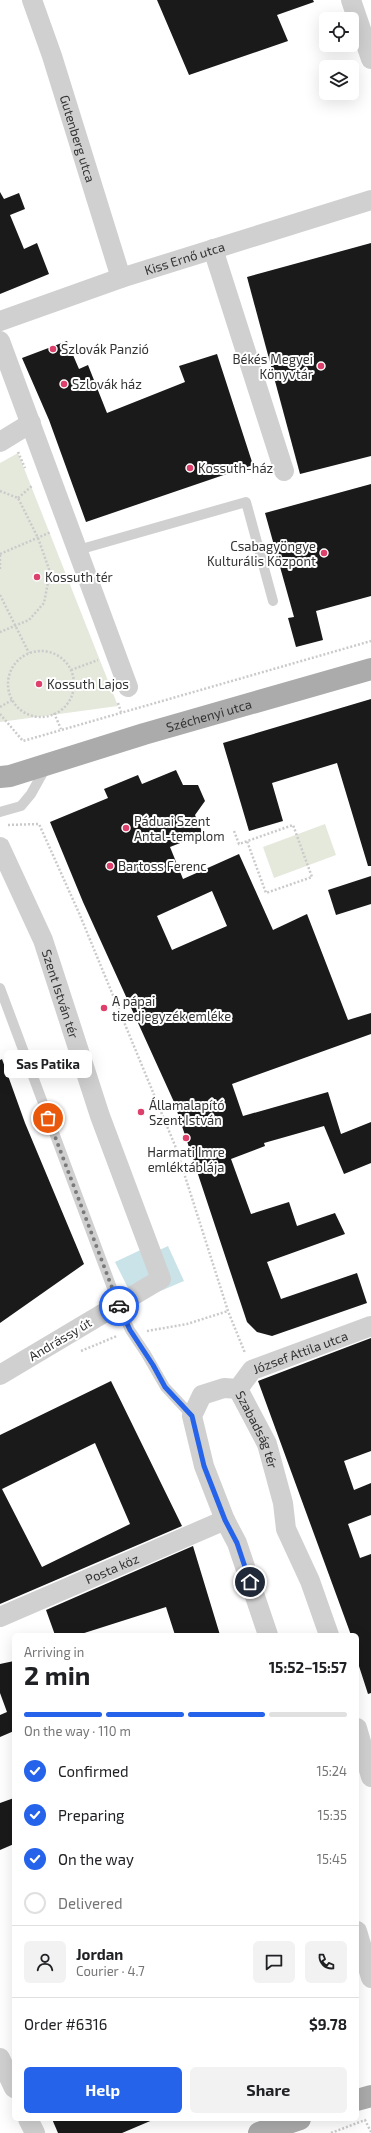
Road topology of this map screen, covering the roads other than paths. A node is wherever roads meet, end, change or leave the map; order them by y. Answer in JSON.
{"nodes":[{"id":1,"x":32,"y":0,"type":"edge"},
{"id":2,"x":351,"y":0,"type":"edge"},
{"id":3,"x":371,"y":59,"type":"edge"},
{"id":4,"x":371,"y":200,"type":"edge"},
{"id":5,"x":213,"y":249,"type":"junction"},
{"id":6,"x":121,"y":278,"type":"junction"},
{"id":7,"x":0,"y":321,"type":"edge"},
{"id":8,"x":0,"y":341,"type":"edge"},
{"id":9,"x":31,"y":423,"type":"junction"},
{"id":10,"x":0,"y":442,"type":"edge"},
{"id":11,"x":284,"y":471,"type":"dead end"},
{"id":12,"x":78,"y":550,"type":"junction"},
{"id":13,"x":273,"y":601,"type":"dead end"},
{"id":14,"x":371,"y":669,"type":"edge"},
{"id":15,"x":128,"y":687,"type":"dead end"},
{"id":16,"x":48,"y":764,"type":"junction"},
{"id":17,"x":0,"y":776,"type":"edge"},
{"id":18,"x":0,"y":812,"type":"edge"},
{"id":19,"x":0,"y":847,"type":"edge"},
{"id":20,"x":0,"y":988,"type":"edge"},
{"id":21,"x":161,"y":1279,"type":"joint"},
{"id":22,"x":118,"y":1304,"type":"junction"},
{"id":23,"x":371,"y":1326,"type":"edge"},
{"id":24,"x":0,"y":1375,"type":"edge"},
{"id":25,"x":238,"y":1389,"type":"junction"},
{"id":26,"x":192,"y":1416,"type":"junction"},
{"id":27,"x":225,"y":1520,"type":"junction"},
{"id":28,"x":0,"y":1617,"type":"edge"},
{"id":29,"x":267,"y":1633,"type":"edge"},
{"id":30,"x":328,"y":1633,"type":"edge"},
{"id":31,"x":359,"y":1735,"type":"edge"},
{"id":32,"x":371,"y":1777,"type":"edge"},
{"id":33,"x":359,"y":1938,"type":"edge"},
{"id":34,"x":371,"y":1978,"type":"edge"},
{"id":35,"x":0,"y":2058,"type":"edge"},
{"id":36,"x":12,"y":2084,"type":"edge"},
{"id":37,"x":371,"y":2096,"type":"edge"},
{"id":38,"x":359,"y":2099,"type":"edge"},
{"id":39,"x":29,"y":2121,"type":"edge"},
{"id":40,"x":294,"y":2121,"type":"edge"},
{"id":41,"x":35,"y":2133,"type":"edge"},
{"id":42,"x":259,"y":2133,"type":"edge"}],
"edges":[{"from":1,"to":6,"type":"street","name":"Gutenberg utca"},
{"from":2,"to":3,"type":"street"},
{"from":4,"to":5,"type":"street","name":"Kiss Ernő utca"},
{"from":5,"to":6,"type":"street","name":"Kiss Ernő utca"},
{"from":5,"to":11,"type":"street"},
{"from":6,"to":7,"type":"street","name":"Kiss Ernő utca"},
{"from":8,"to":9,"type":"street"},
{"from":9,"to":10,"type":"street"},
{"from":9,"to":12,"type":"street"},
{"from":12,"to":13,"type":"lane"},
{"from":12,"to":15,"type":"street"},
{"from":14,"to":16,"type":"main road","name":"Széchenyi utca"},
{"from":16,"to":17,"type":"main road"},
{"from":16,"to":18,"type":"lane"},
{"from":19,"to":21,"type":"street","name":"Szent István tér"},
{"from":20,"to":22,"type":"lane"},
{"from":21,"to":22,"type":"street","name":"Andrássy út"},
{"from":22,"to":24,"type":"street","name":"Andrássy út"},
{"from":22,"to":26,"type":"lane"},
{"from":23,"to":25,"type":"street","name":"József Attila utca"},
{"from":25,"to":26,"type":"street","name":"Szabadság tér"},
{"from":25,"to":30,"type":"street","name":"Szabadság tér"},
{"from":26,"to":27,"type":"street"},
{"from":27,"to":28,"type":"street","name":"Posta köz"},
{"from":27,"to":29,"type":"street"},
{"from":31,"to":32,"type":"street"},
{"from":33,"to":34,"type":"street"},
{"from":35,"to":36,"type":"street"},
{"from":37,"to":38,"type":"main road"},
{"from":39,"to":41,"type":"street"},
{"from":40,"to":42,"type":"main road"}]}
